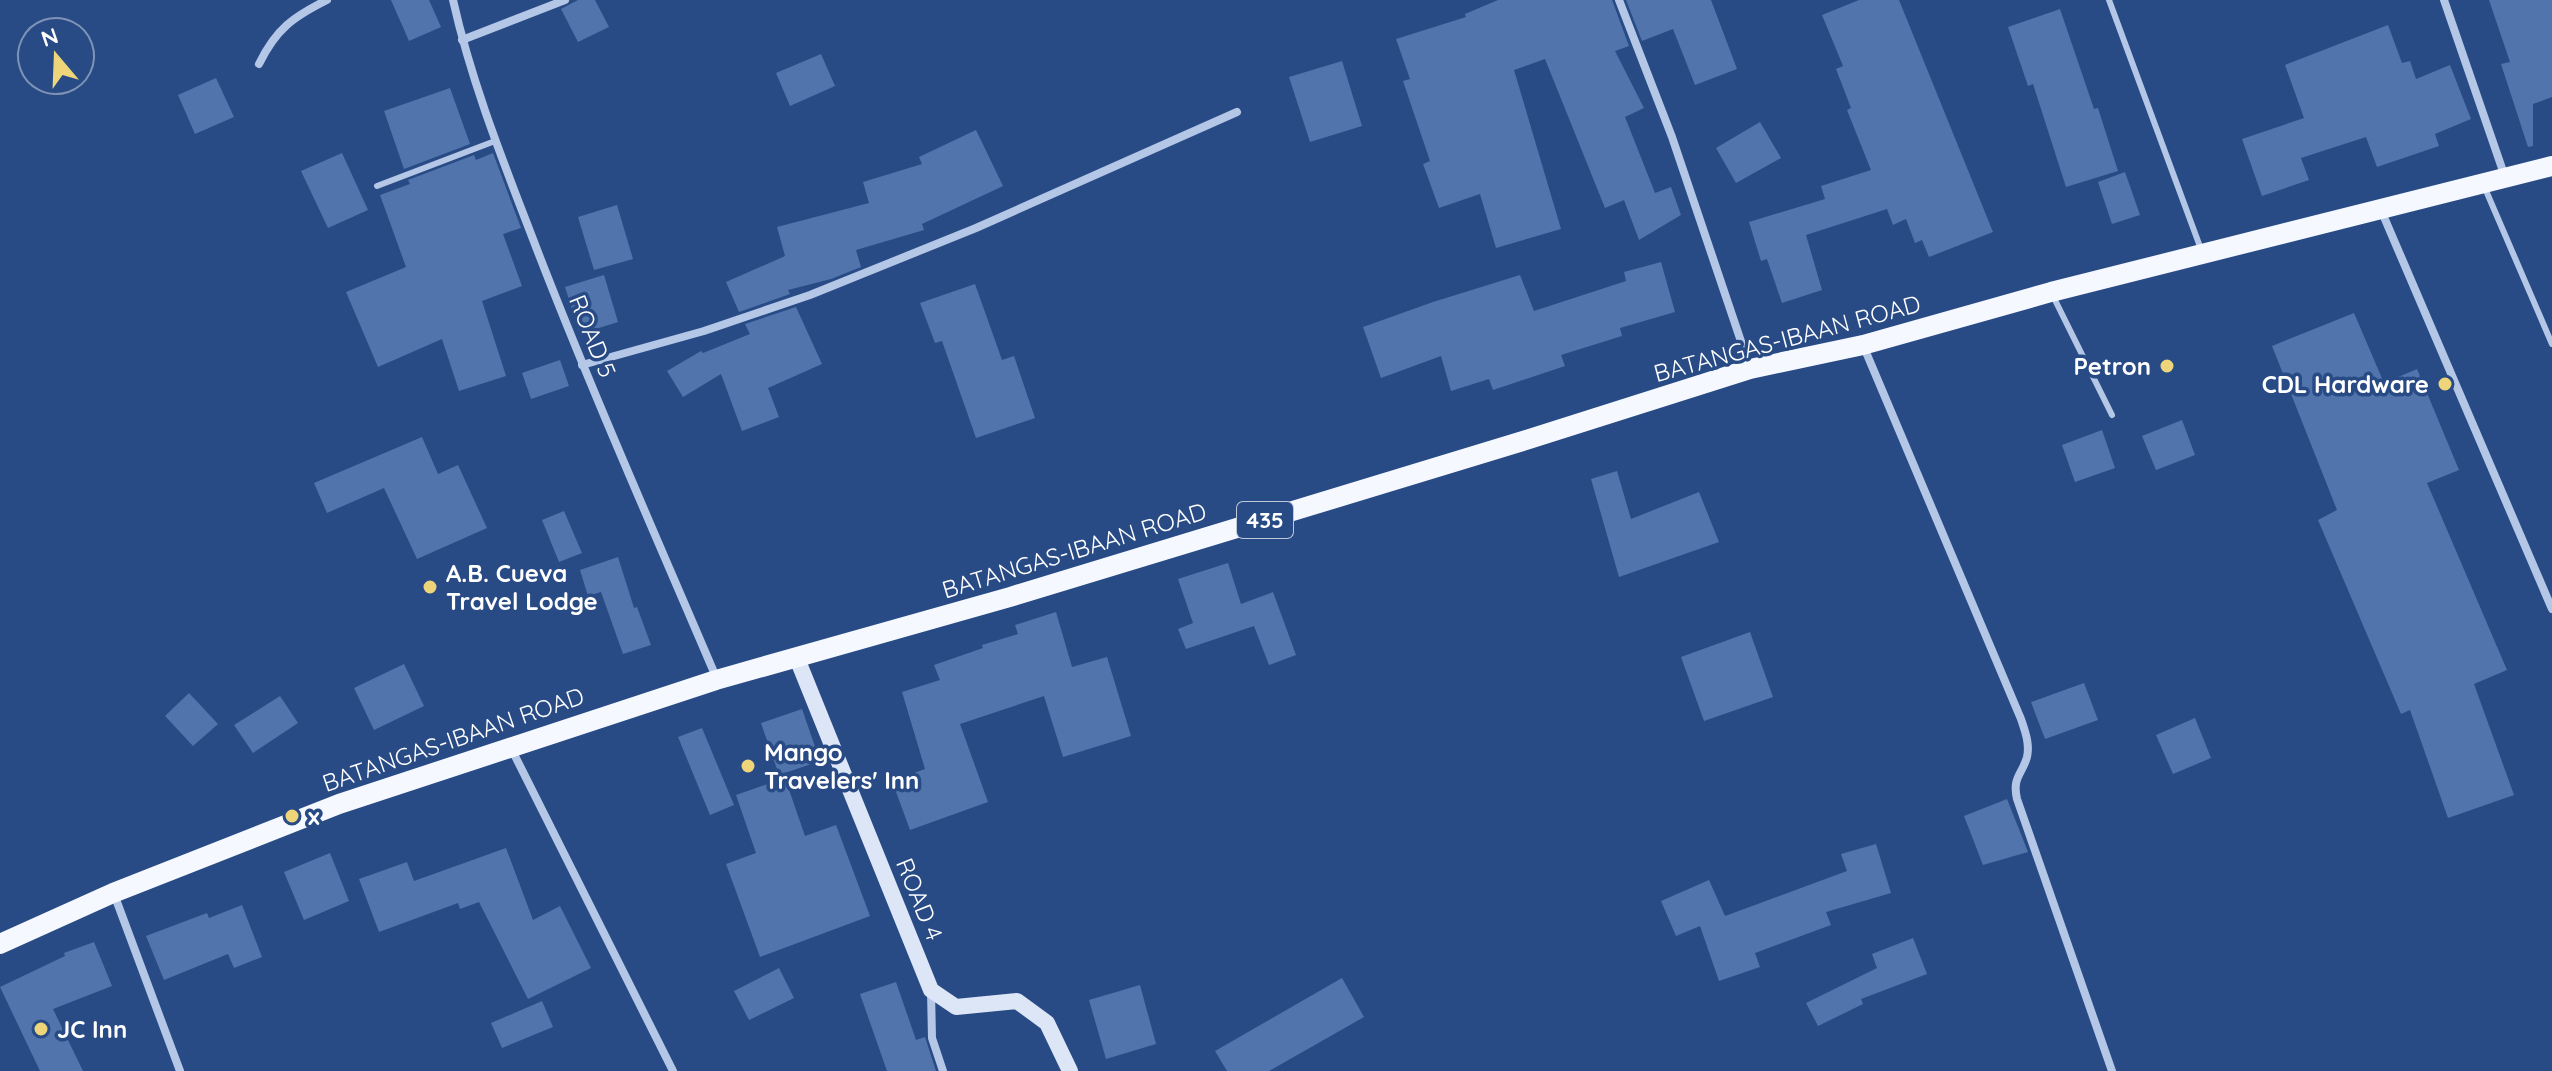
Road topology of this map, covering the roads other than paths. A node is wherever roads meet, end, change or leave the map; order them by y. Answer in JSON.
{"nodes":[{"id":1,"x":327,"y":0,"type":"edge"},
{"id":2,"x":453,"y":0,"type":"edge"},
{"id":3,"x":565,"y":0,"type":"edge"},
{"id":4,"x":1619,"y":0,"type":"edge"},
{"id":5,"x":2109,"y":0,"type":"edge"},
{"id":6,"x":2444,"y":0,"type":"edge"},
{"id":7,"x":462,"y":40,"type":"junction"},
{"id":8,"x":259,"y":64,"type":"dead end"},
{"id":9,"x":1237,"y":112,"type":"dead end"},
{"id":10,"x":495,"y":141,"type":"junction"},
{"id":11,"x":2552,"y":166,"type":"edge"},
{"id":12,"x":2505,"y":177,"type":"junction"},
{"id":13,"x":2482,"y":183,"type":"junction"},
{"id":14,"x":377,"y":186,"type":"dead end"},
{"id":15,"x":2381,"y":209,"type":"junction"},
{"id":16,"x":2203,"y":255,"type":"junction"},
{"id":17,"x":2051,"y":292,"type":"junction"},
{"id":18,"x":2552,"y":344,"type":"edge"},
{"id":19,"x":1863,"y":345,"type":"junction"},
{"id":20,"x":582,"y":365,"type":"junction"},
{"id":21,"x":1750,"y":369,"type":"junction"},
{"id":22,"x":2112,"y":415,"type":"dead end"},
{"id":23,"x":2552,"y":609,"type":"edge"},
{"id":24,"x":796,"y":656,"type":"junction"},
{"id":25,"x":716,"y":680,"type":"junction"},
{"id":26,"x":510,"y":746,"type":"junction"},
{"id":27,"x":113,"y":893,"type":"junction"},
{"id":28,"x":0,"y":944,"type":"edge"},
{"id":29,"x":931,"y":990,"type":"junction"},
{"id":30,"x":180,"y":1071,"type":"edge"},
{"id":31,"x":673,"y":1071,"type":"edge"},
{"id":32,"x":943,"y":1071,"type":"edge"},
{"id":33,"x":1070,"y":1071,"type":"edge"},
{"id":34,"x":2112,"y":1071,"type":"edge"}],
"edges":[{"from":1,"to":8,"type":"street"},
{"from":2,"to":7,"type":"street","name":"ROAD 5"},
{"from":3,"to":7,"type":"street"},
{"from":4,"to":21,"type":"street"},
{"from":5,"to":16,"type":"lane"},
{"from":6,"to":12,"type":"street"},
{"from":7,"to":10,"type":"street","name":"ROAD 5"},
{"from":9,"to":20,"type":"street"},
{"from":10,"to":14,"type":"lane"},
{"from":10,"to":20,"type":"street","name":"ROAD 5"},
{"from":11,"to":12,"type":"main road","name":"BATANGAS-IBAAN ROAD","number":"435"},
{"from":12,"to":13,"type":"main road","name":"BATANGAS-IBAAN ROAD","number":"435"},
{"from":13,"to":15,"type":"main road","name":"BATANGAS-IBAAN ROAD","number":"435"},
{"from":13,"to":18,"type":"lane"},
{"from":15,"to":16,"type":"main road","name":"BATANGAS-IBAAN ROAD","number":"435"},
{"from":15,"to":23,"type":"street"},
{"from":16,"to":17,"type":"main road","name":"BATANGAS-IBAAN ROAD","number":"435"},
{"from":17,"to":19,"type":"main road","name":"BATANGAS-IBAAN ROAD","number":"435"},
{"from":17,"to":22,"type":"lane"},
{"from":19,"to":21,"type":"main road","name":"BATANGAS-IBAAN ROAD","number":"435"},
{"from":19,"to":34,"type":"street"},
{"from":20,"to":25,"type":"street","name":"ROAD 5"},
{"from":21,"to":24,"type":"main road","name":"BATANGAS-IBAAN ROAD","number":"435"},
{"from":24,"to":25,"type":"main road","name":"BATANGAS-IBAAN ROAD","number":"435"},
{"from":24,"to":29,"type":"street","name":"ROAD 4"},
{"from":25,"to":26,"type":"main road","name":"BATANGAS-IBAAN ROAD","number":"435"},
{"from":26,"to":27,"type":"main road","name":"BATANGAS-IBAAN ROAD","number":"435"},
{"from":26,"to":31,"type":"street"},
{"from":27,"to":28,"type":"main road","name":"BATANGAS-IBAAN ROAD","number":"435"},
{"from":27,"to":30,"type":"street"},
{"from":29,"to":32,"type":"street"},
{"from":29,"to":33,"type":"street"}]}
